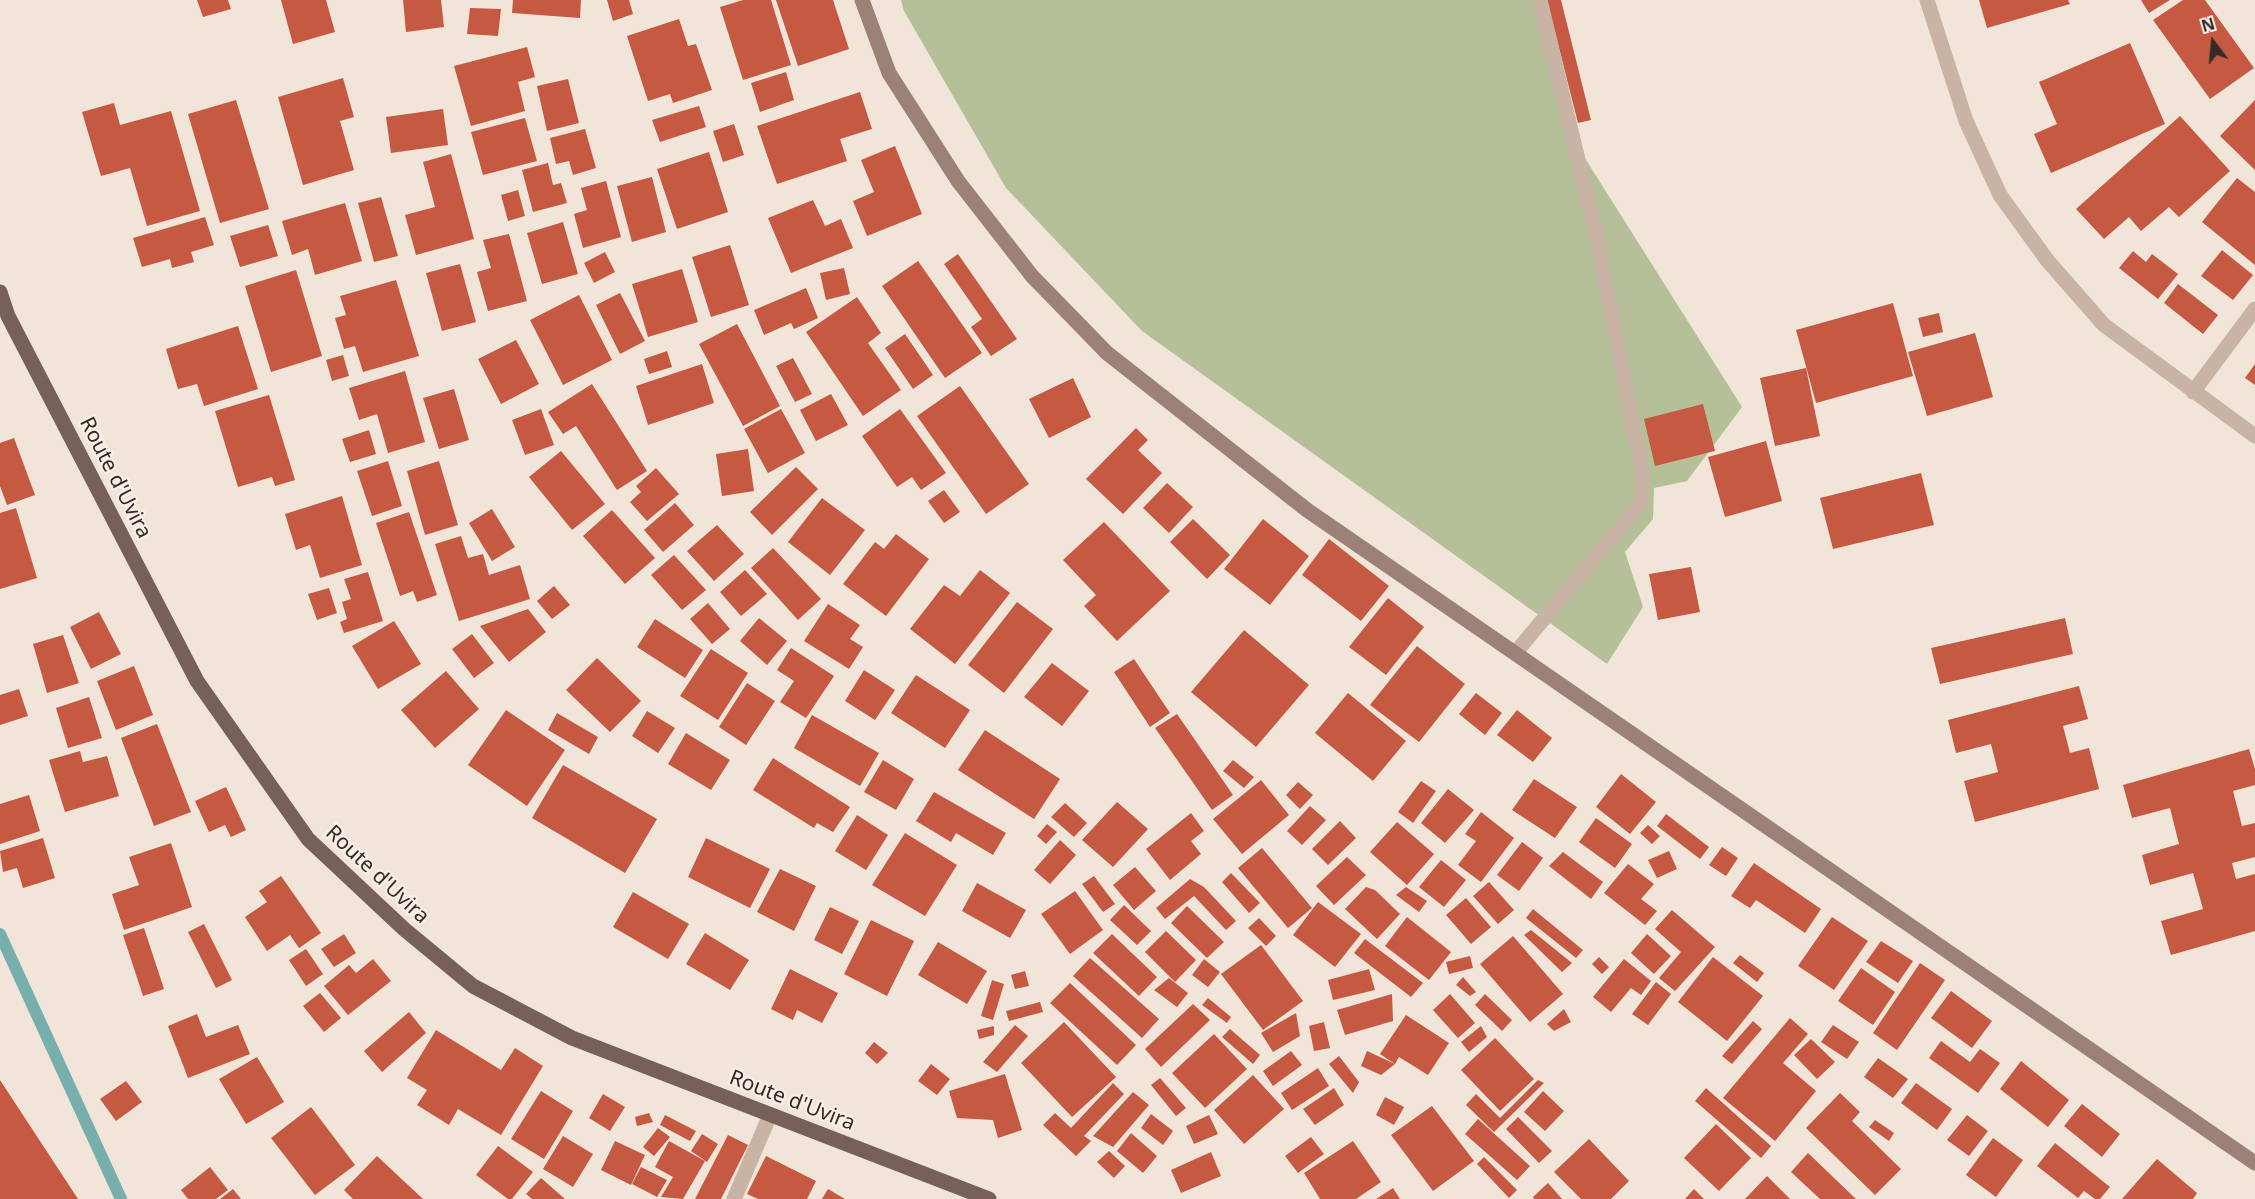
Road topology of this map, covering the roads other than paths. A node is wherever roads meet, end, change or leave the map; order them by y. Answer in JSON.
{"nodes":[{"id":1,"x":862,"y":0,"type":"edge"},
{"id":2,"x":1540,"y":0,"type":"edge"},
{"id":3,"x":1927,"y":0,"type":"edge"},
{"id":4,"x":0,"y":292,"type":"edge"},
{"id":5,"x":2255,"y":309,"type":"edge"},
{"id":6,"x":2193,"y":392,"type":"junction"},
{"id":7,"x":2255,"y":436,"type":"edge"},
{"id":8,"x":1516,"y":652,"type":"junction"},
{"id":9,"x":770,"y":1114,"type":"junction"},
{"id":10,"x":2255,"y":1163,"type":"edge"},
{"id":11,"x":734,"y":1199,"type":"edge"},
{"id":12,"x":988,"y":1199,"type":"edge"}],
"edges":[{"from":1,"to":8,"type":"street"},
{"from":2,"to":8,"type":"street"},
{"from":3,"to":6,"type":"street"},
{"from":4,"to":9,"type":"main road","name":"Route d'Uvira"},
{"from":5,"to":6,"type":"street"},
{"from":6,"to":7,"type":"street"},
{"from":8,"to":10,"type":"street"},
{"from":9,"to":11,"type":"street"},
{"from":9,"to":12,"type":"main road","name":"Route d'Uvira"}]}
